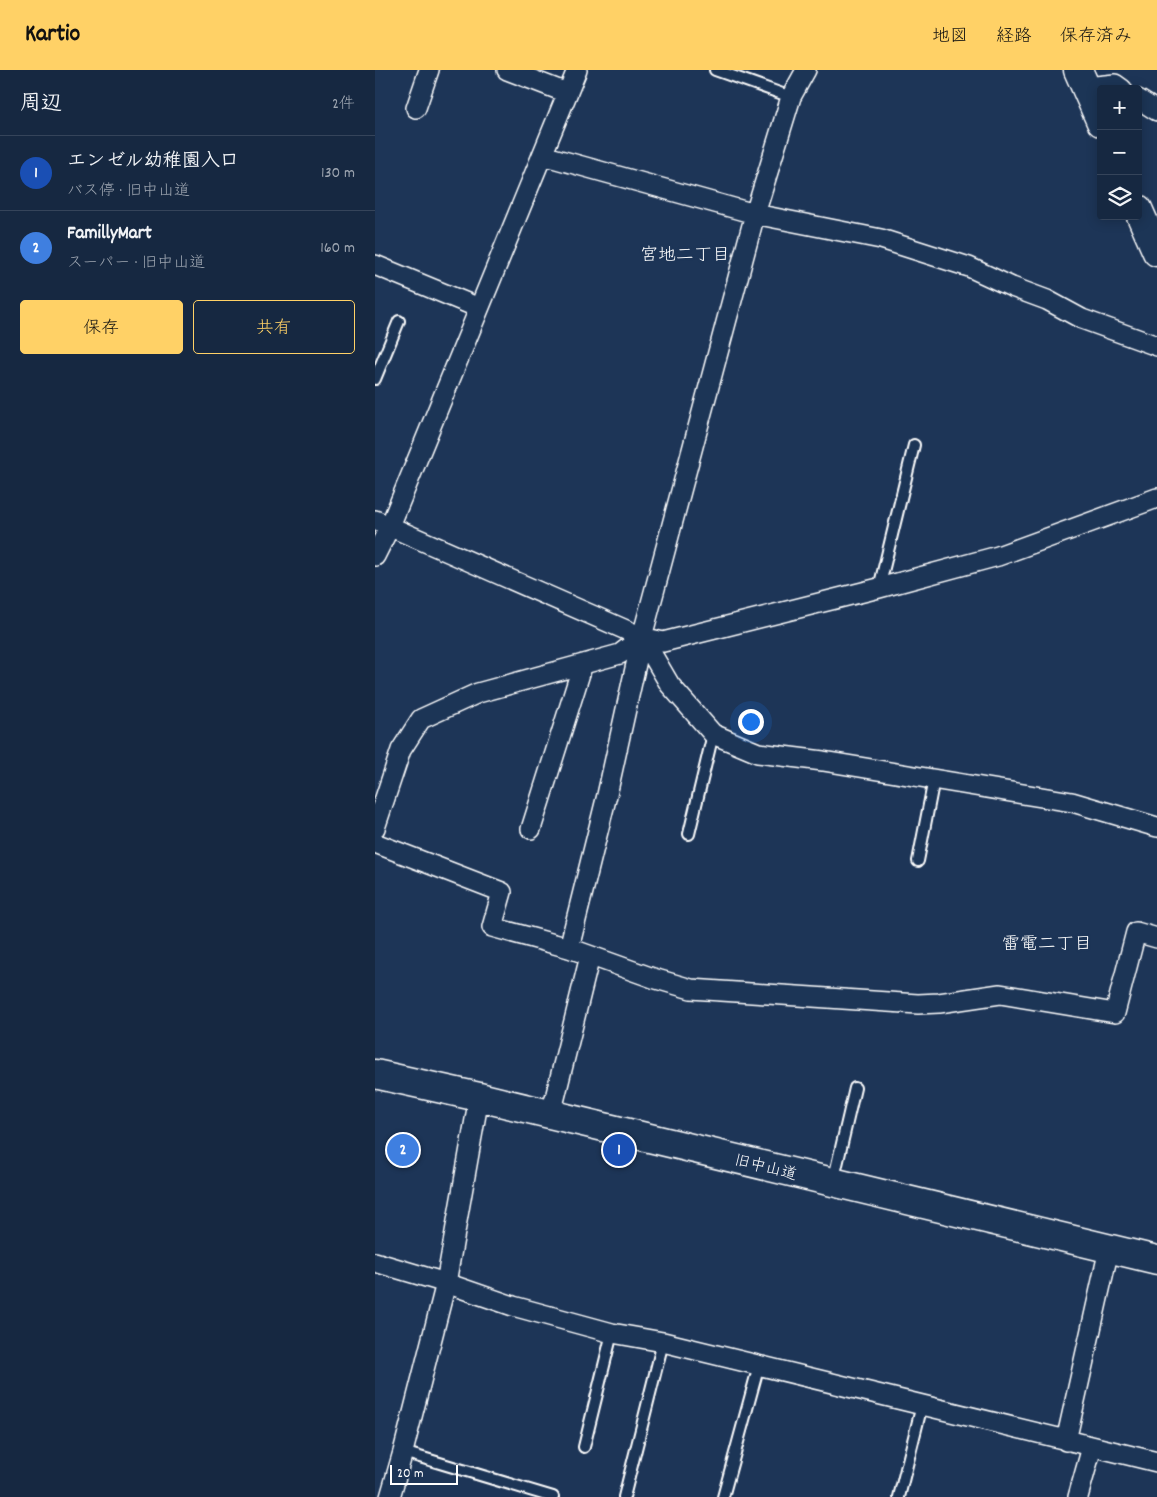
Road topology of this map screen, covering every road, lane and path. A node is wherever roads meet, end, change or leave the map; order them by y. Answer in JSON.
{"nodes":[{"id":1,"x":429,"y":70,"type":"edge"},
{"id":2,"x":507,"y":70,"type":"edge"},
{"id":3,"x":577,"y":70,"type":"edge"},
{"id":4,"x":715,"y":70,"type":"edge"},
{"id":5,"x":806,"y":70,"type":"edge"},
{"id":6,"x":1082,"y":79,"type":"edge"},
{"id":7,"x":1116,"y":85,"type":"edge"},
{"id":8,"x":567,"y":93,"type":"junction"},
{"id":9,"x":791,"y":97,"type":"junction"},
{"id":10,"x":1142,"y":102,"type":"edge"},
{"id":11,"x":415,"y":108,"type":"dead end"},
{"id":12,"x":1157,"y":111,"type":"edge"},
{"id":13,"x":1097,"y":113,"type":"edge"},
{"id":14,"x":542,"y":155,"type":"junction"},
{"id":15,"x":755,"y":214,"type":"junction"},
{"id":16,"x":1142,"y":218,"type":"edge"},
{"id":17,"x":1157,"y":252,"type":"edge"},
{"id":18,"x":375,"y":265,"type":"edge"},
{"id":19,"x":479,"y":308,"type":"junction"},
{"id":20,"x":399,"y":321,"type":"dead end"},
{"id":21,"x":1157,"y":346,"type":"edge"},
{"id":22,"x":375,"y":380,"type":"edge"},
{"id":23,"x":914,"y":445,"type":"dead end"},
{"id":24,"x":1157,"y":498,"type":"edge"},
{"id":25,"x":383,"y":523,"type":"edge"},
{"id":26,"x":375,"y":556,"type":"edge"},
{"id":27,"x":879,"y":588,"type":"junction"},
{"id":28,"x":642,"y":637,"type":"junction"},
{"id":29,"x":583,"y":664,"type":"junction"},
{"id":30,"x":713,"y":734,"type":"junction"},
{"id":31,"x":934,"y":779,"type":"junction"},
{"id":32,"x":1157,"y":827,"type":"edge"},
{"id":33,"x":375,"y":828,"type":"edge"},
{"id":34,"x":531,"y":829,"type":"dead end"},
{"id":35,"x":689,"y":834,"type":"dead end"},
{"id":36,"x":375,"y":843,"type":"edge"},
{"id":37,"x":918,"y":861,"type":"dead end"},
{"id":38,"x":1157,"y":938,"type":"edge"},
{"id":39,"x":569,"y":948,"type":"junction"},
{"id":40,"x":590,"y":956,"type":"junction"},
{"id":41,"x":375,"y":1074,"type":"edge"},
{"id":42,"x":855,"y":1088,"type":"dead end"},
{"id":43,"x":479,"y":1097,"type":"junction"},
{"id":44,"x":551,"y":1114,"type":"junction"},
{"id":45,"x":833,"y":1183,"type":"junction"},
{"id":46,"x":1109,"y":1249,"type":"junction"},
{"id":47,"x":1157,"y":1260,"type":"edge"},
{"id":48,"x":375,"y":1262,"type":"edge"},
{"id":49,"x":446,"y":1282,"type":"junction"},
{"id":50,"x":611,"y":1333,"type":"junction"},
{"id":51,"x":663,"y":1342,"type":"junction"},
{"id":52,"x":759,"y":1365,"type":"junction"},
{"id":53,"x":922,"y":1405,"type":"junction"},
{"id":54,"x":1065,"y":1441,"type":"junction"},
{"id":55,"x":584,"y":1447,"type":"dead end"},
{"id":56,"x":1092,"y":1447,"type":"junction"},
{"id":57,"x":403,"y":1452,"type":"junction"},
{"id":58,"x":1157,"y":1462,"type":"edge"},
{"id":59,"x":390,"y":1497,"type":"edge"},
{"id":60,"x":553,"y":1497,"type":"edge"},
{"id":61,"x":624,"y":1497,"type":"edge"},
{"id":62,"x":723,"y":1497,"type":"edge"},
{"id":63,"x":899,"y":1497,"type":"edge"},
{"id":64,"x":1078,"y":1497,"type":"edge"}],
"edges":[{"from":1,"to":11,"type":"street"},
{"from":2,"to":8,"type":"street"},
{"from":3,"to":8,"type":"street"},
{"from":4,"to":9,"type":"lane"},
{"from":5,"to":9,"type":"street"},
{"from":6,"to":7,"type":"street"},
{"from":6,"to":13,"type":"main road"},
{"from":8,"to":14,"type":"street"},
{"from":9,"to":15,"type":"street"},
{"from":10,"to":12,"type":"street"},
{"from":14,"to":15,"type":"street"},
{"from":14,"to":19,"type":"street"},
{"from":15,"to":21,"type":"street"},
{"from":15,"to":28,"type":"street"},
{"from":16,"to":17,"type":"main road"},
{"from":18,"to":19,"type":"street"},
{"from":19,"to":25,"type":"street"},
{"from":20,"to":22,"type":"lane"},
{"from":23,"to":27,"type":"lane"},
{"from":24,"to":27,"type":"street"},
{"from":25,"to":26,"type":"street"},
{"from":25,"to":28,"type":"street"},
{"from":27,"to":28,"type":"street"},
{"from":28,"to":29,"type":"street"},
{"from":28,"to":30,"type":"street"},
{"from":28,"to":39,"type":"street"},
{"from":29,"to":33,"type":"street"},
{"from":29,"to":34,"type":"street"},
{"from":30,"to":31,"type":"street"},
{"from":30,"to":35,"type":"lane"},
{"from":31,"to":32,"type":"street"},
{"from":31,"to":37,"type":"lane"},
{"from":36,"to":39,"type":"street"},
{"from":38,"to":40,"type":"street"},
{"from":39,"to":40,"type":"street"},
{"from":40,"to":44,"type":"street"},
{"from":41,"to":43,"type":"main road","name":"旧中山道"},
{"from":42,"to":45,"type":"lane"},
{"from":43,"to":44,"type":"main road","name":"旧中山道"},
{"from":43,"to":49,"type":"street"},
{"from":44,"to":45,"type":"main road","name":"旧中山道"},
{"from":45,"to":46,"type":"main road","name":"旧中山道"},
{"from":46,"to":47,"type":"main road","name":"旧中山道"},
{"from":46,"to":54,"type":"street"},
{"from":48,"to":49,"type":"street"},
{"from":49,"to":50,"type":"street"},
{"from":49,"to":57,"type":"street"},
{"from":50,"to":51,"type":"street"},
{"from":50,"to":55,"type":"lane"},
{"from":51,"to":52,"type":"street"},
{"from":51,"to":61,"type":"lane"},
{"from":52,"to":53,"type":"street"},
{"from":52,"to":62,"type":"lane"},
{"from":53,"to":54,"type":"street"},
{"from":53,"to":63,"type":"lane"},
{"from":54,"to":56,"type":"street"},
{"from":56,"to":58,"type":"street"},
{"from":56,"to":64,"type":"street"},
{"from":57,"to":59,"type":"street"},
{"from":57,"to":60,"type":"lane"}]}
